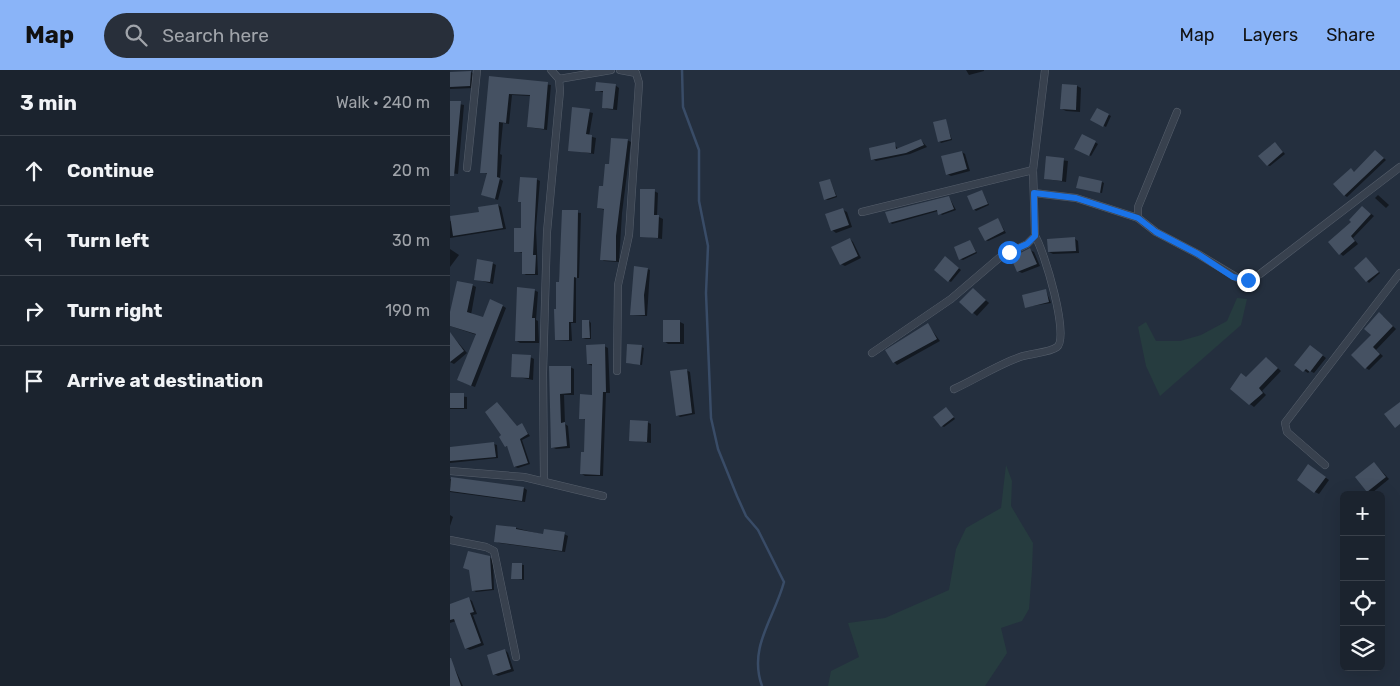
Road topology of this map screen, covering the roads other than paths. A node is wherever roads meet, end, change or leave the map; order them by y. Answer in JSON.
{"nodes":[{"id":1,"x":477,"y":70,"type":"edge"},
{"id":2,"x":551,"y":70,"type":"edge"},
{"id":3,"x":611,"y":70,"type":"edge"},
{"id":4,"x":620,"y":70,"type":"edge"},
{"id":5,"x":1045,"y":70,"type":"edge"},
{"id":6,"x":559,"y":79,"type":"junction"},
{"id":7,"x":1177,"y":112,"type":"dead end"},
{"id":8,"x":1400,"y":167,"type":"edge"},
{"id":9,"x":467,"y":168,"type":"dead end"},
{"id":10,"x":1033,"y":170,"type":"junction"},
{"id":11,"x":1034,"y":193,"type":"junction"},
{"id":12,"x":862,"y":212,"type":"dead end"},
{"id":13,"x":1138,"y":218,"type":"junction"},
{"id":14,"x":1035,"y":236,"type":"junction"},
{"id":15,"x":1400,"y":272,"type":"edge"},
{"id":16,"x":872,"y":354,"type":"dead end"},
{"id":17,"x":617,"y":371,"type":"dead end"},
{"id":18,"x":954,"y":389,"type":"dead end"},
{"id":19,"x":1325,"y":465,"type":"dead end"},
{"id":20,"x":450,"y":471,"type":"edge"},
{"id":21,"x":544,"y":481,"type":"junction"},
{"id":22,"x":603,"y":496,"type":"dead end"},
{"id":23,"x":450,"y":540,"type":"edge"},
{"id":24,"x":516,"y":657,"type":"dead end"}],
"edges":[{"from":1,"to":9,"type":"street"},
{"from":2,"to":6,"type":"street"},
{"from":3,"to":6,"type":"street"},
{"from":4,"to":17,"type":"street"},
{"from":5,"to":10,"type":"street"},
{"from":6,"to":21,"type":"street"},
{"from":7,"to":13,"type":"street"},
{"from":8,"to":13,"type":"street"},
{"from":10,"to":11,"type":"street"},
{"from":10,"to":12,"type":"street"},
{"from":11,"to":13,"type":"street"},
{"from":11,"to":14,"type":"street"},
{"from":14,"to":16,"type":"street"},
{"from":14,"to":18,"type":"street"},
{"from":15,"to":19,"type":"street"},
{"from":20,"to":21,"type":"street"},
{"from":21,"to":22,"type":"street"},
{"from":23,"to":24,"type":"street"}]}
